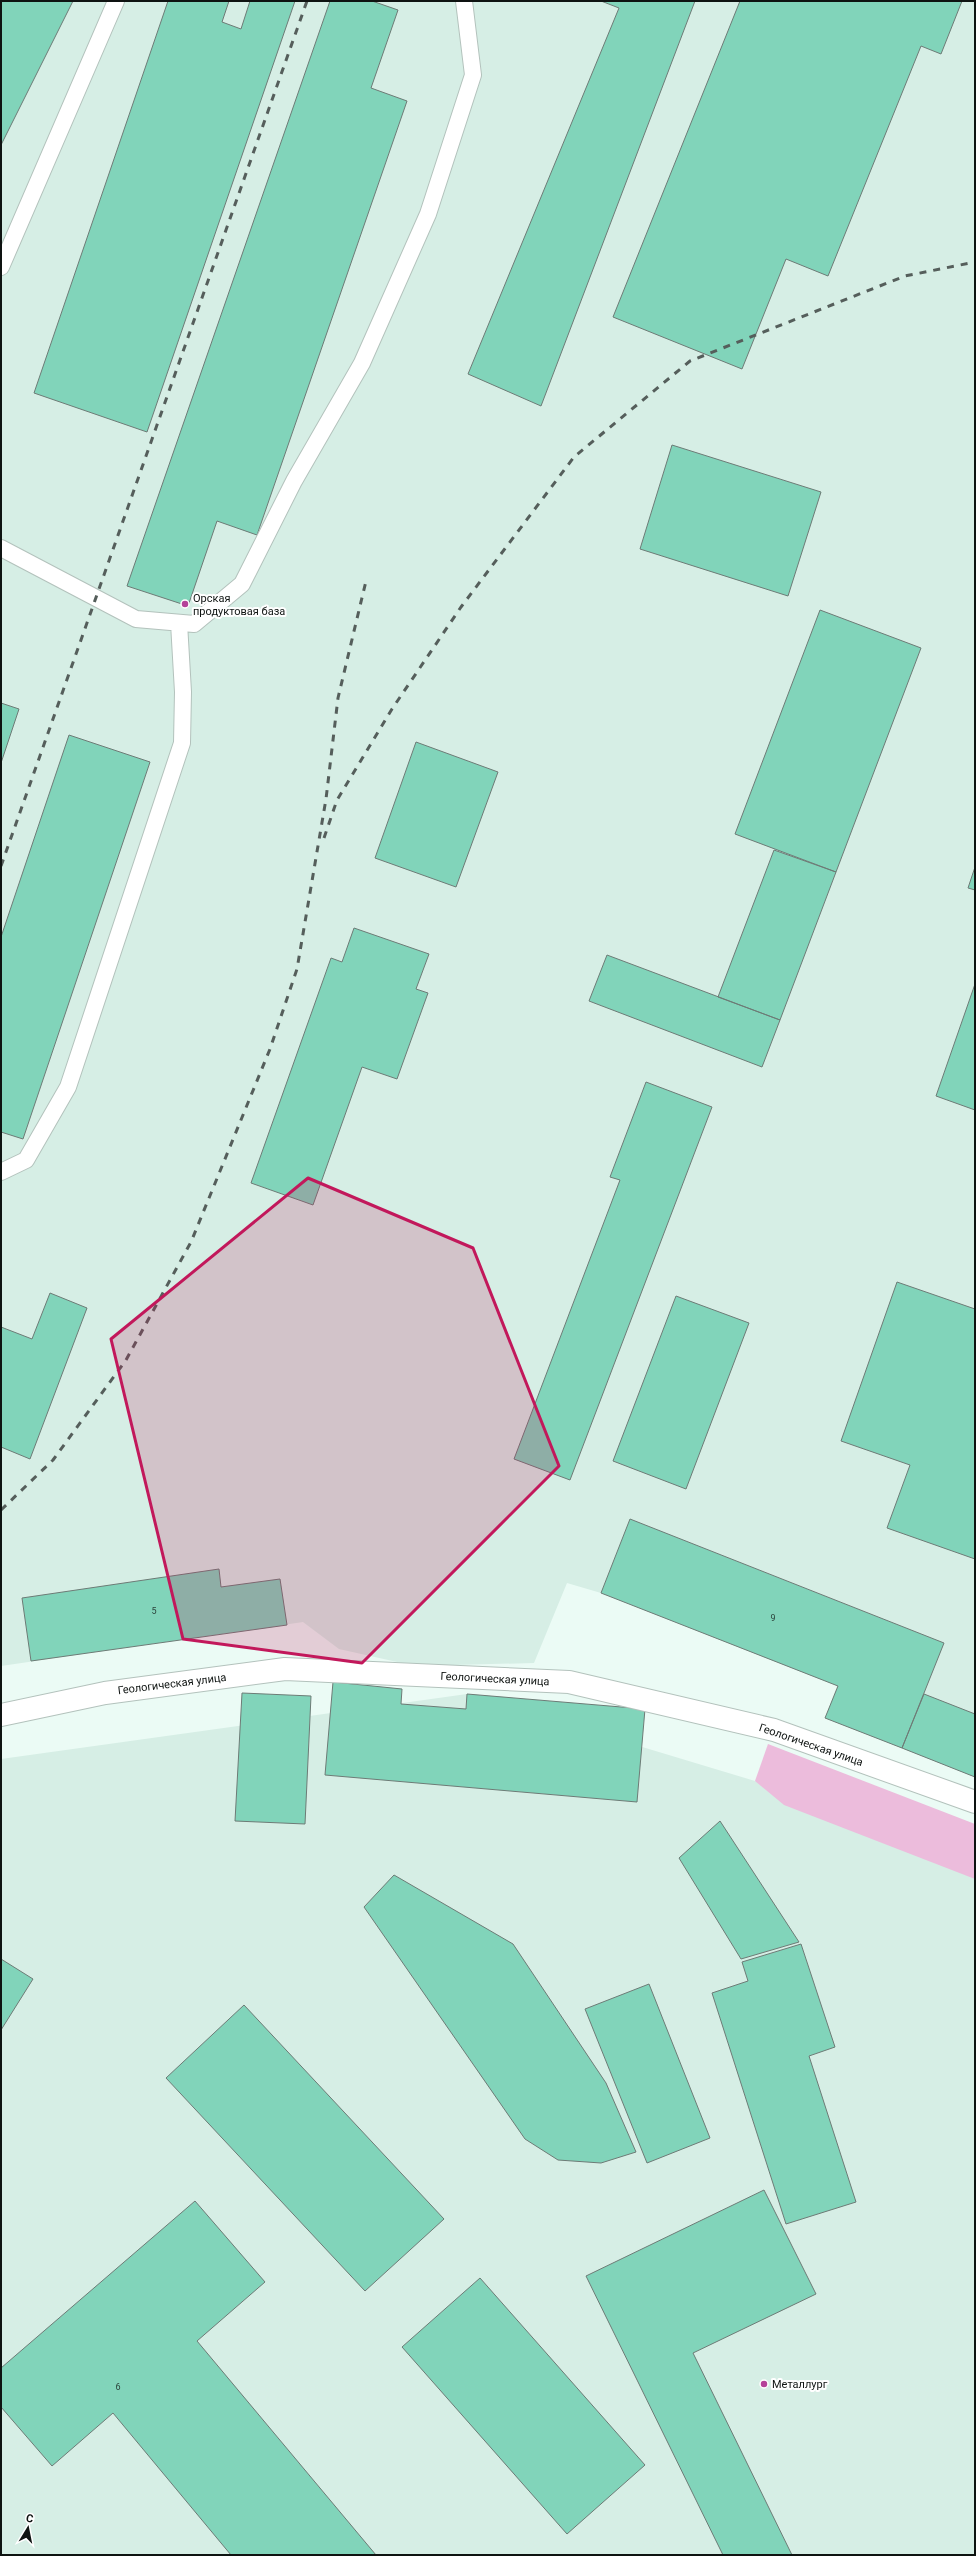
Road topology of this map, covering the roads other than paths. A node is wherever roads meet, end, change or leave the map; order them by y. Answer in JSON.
{"nodes":[{"id":1,"x":116,"y":1,"type":"edge"},
{"id":2,"x":464,"y":1,"type":"edge"},
{"id":3,"x":1,"y":267,"type":"edge"},
{"id":4,"x":1,"y":548,"type":"edge"},
{"id":5,"x":179,"y":623,"type":"junction"},
{"id":6,"x":1,"y":1172,"type":"edge"},
{"id":7,"x":1,"y":1715,"type":"edge"},
{"id":8,"x":975,"y":1802,"type":"edge"}],
"edges":[{"from":1,"to":3,"type":"lane"},
{"from":2,"to":5,"type":"lane"},
{"from":4,"to":5,"type":"lane"},
{"from":5,"to":6,"type":"lane"},
{"from":7,"to":8,"type":"street","name":"Геологическая улица"}]}
